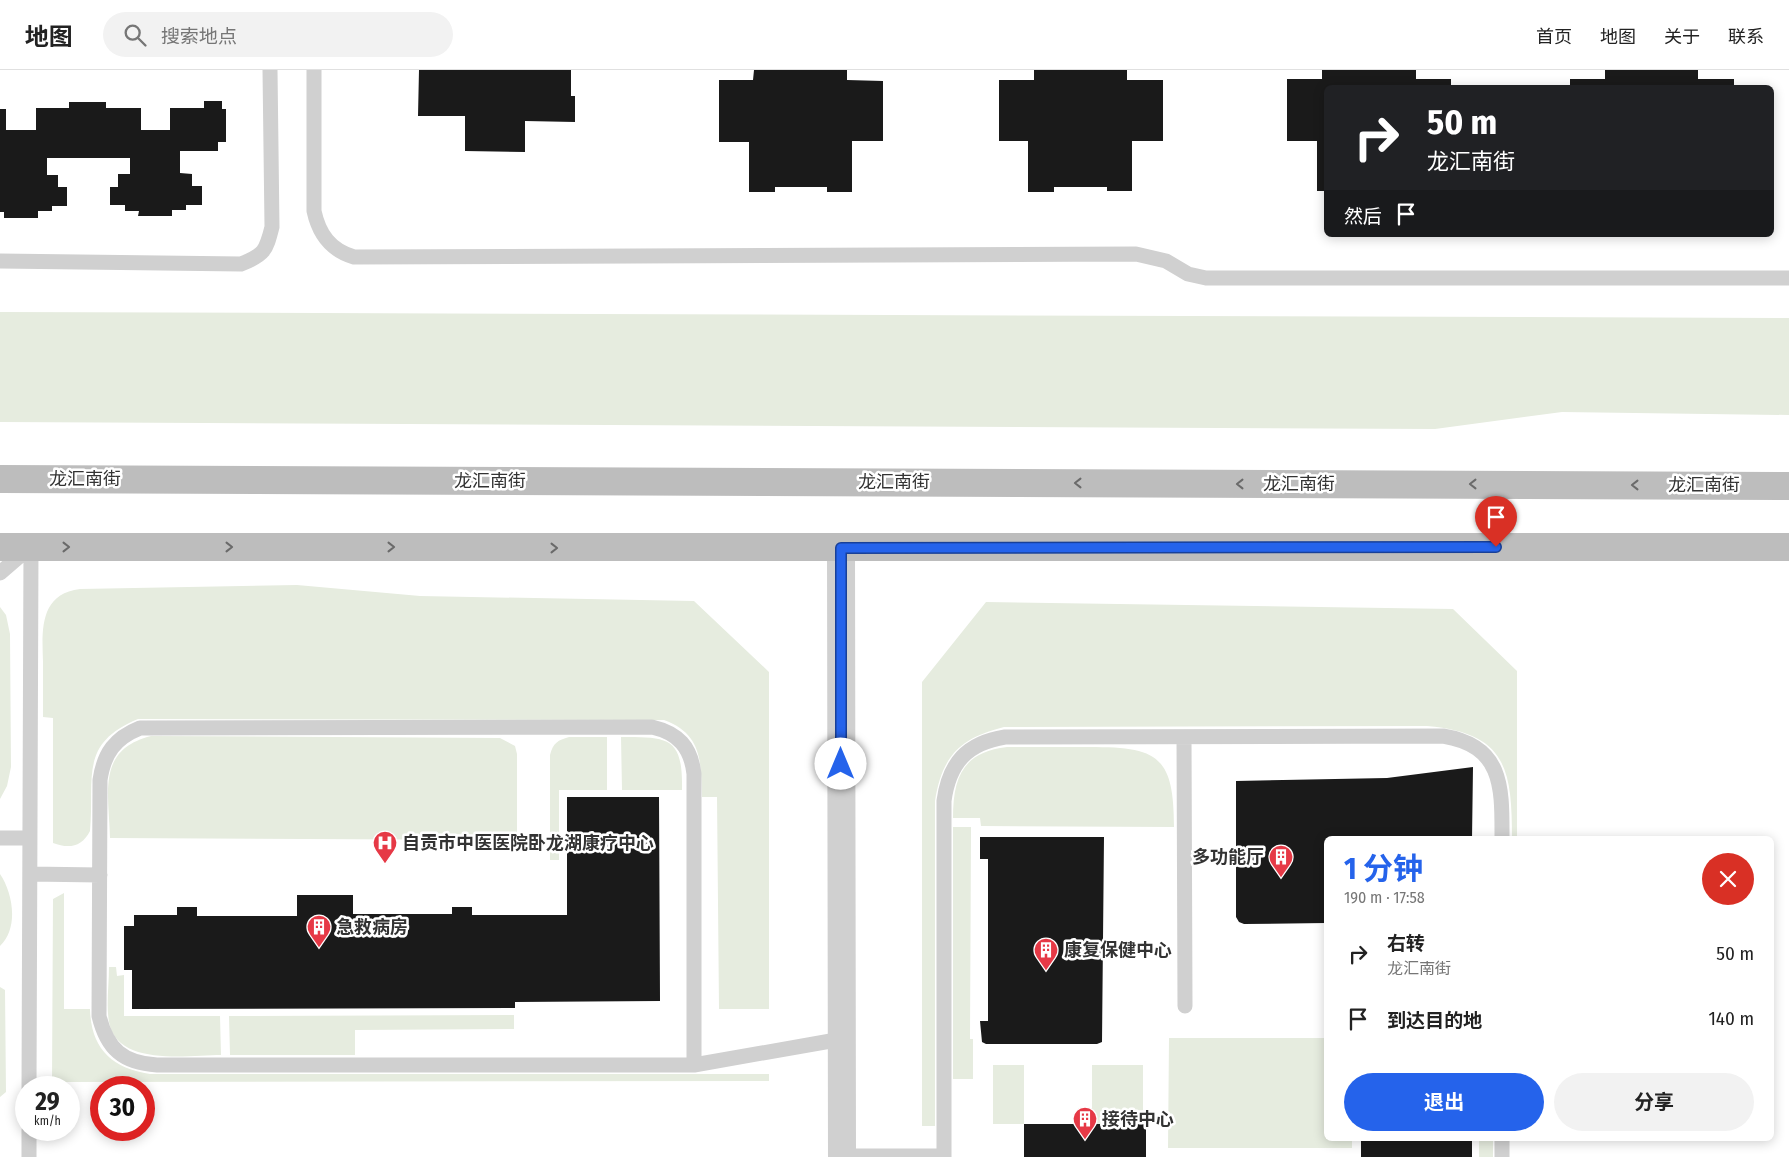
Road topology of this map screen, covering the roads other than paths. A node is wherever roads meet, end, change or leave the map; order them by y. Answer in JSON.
{"nodes":[{"id":1,"x":270,"y":70,"type":"edge"},
{"id":2,"x":314,"y":70,"type":"edge"},
{"id":3,"x":0,"y":261,"type":"edge"},
{"id":4,"x":1789,"y":278,"type":"edge"},
{"id":5,"x":0,"y":479,"type":"edge"},
{"id":6,"x":1789,"y":486,"type":"edge"},
{"id":7,"x":0,"y":547,"type":"edge"},
{"id":8,"x":30,"y":547,"type":"junction"},
{"id":9,"x":1789,"y":547,"type":"edge"},
{"id":10,"x":841,"y":548,"type":"junction"},
{"id":11,"x":0,"y":573,"type":"edge"},
{"id":12,"x":1184,"y":737,"type":"junction"},
{"id":13,"x":1502,"y":836,"type":"edge"},
{"id":14,"x":0,"y":838,"type":"edge"},
{"id":15,"x":30,"y":838,"type":"junction"},
{"id":16,"x":30,"y":874,"type":"junction"},
{"id":17,"x":100,"y":875,"type":"junction"},
{"id":18,"x":1185,"y":1006,"type":"dead end"},
{"id":19,"x":842,"y":1039,"type":"junction"},
{"id":20,"x":694,"y":1065,"type":"junction"},
{"id":21,"x":29,"y":1076,"type":"edge"},
{"id":22,"x":29,"y":1141,"type":"edge"},
{"id":23,"x":1502,"y":1141,"type":"edge"},
{"id":24,"x":944,"y":1156,"type":"edge"},
{"id":25,"x":29,"y":1157,"type":"edge"},
{"id":26,"x":842,"y":1157,"type":"edge"},
{"id":27,"x":1502,"y":1157,"type":"edge"}],
"edges":[{"from":1,"to":3,"type":"lane"},
{"from":2,"to":4,"type":"lane"},
{"from":6,"to":5,"type":"main road","name":"龙汇南街","one_way":true},
{"from":7,"to":8,"type":"main road"},
{"from":8,"to":10,"type":"main road","one_way":true},
{"from":8,"to":11,"type":"lane"},
{"from":8,"to":15,"type":"lane"},
{"from":9,"to":10,"type":"main road"},
{"from":10,"to":19,"type":"street"},
{"from":12,"to":13,"type":"lane"},
{"from":12,"to":18,"type":"lane"},
{"from":12,"to":24,"type":"lane"},
{"from":14,"to":15,"type":"lane"},
{"from":15,"to":16,"type":"lane"},
{"from":16,"to":17,"type":"lane"},
{"from":16,"to":21,"type":"lane"},
{"from":17,"to":20,"type":"lane"},
{"from":17,"to":20,"type":"lane"},
{"from":19,"to":20,"type":"lane"},
{"from":19,"to":26,"type":"street"},
{"from":22,"to":25,"type":"lane"},
{"from":23,"to":27,"type":"lane"},
{"from":24,"to":26,"type":"lane"}]}
